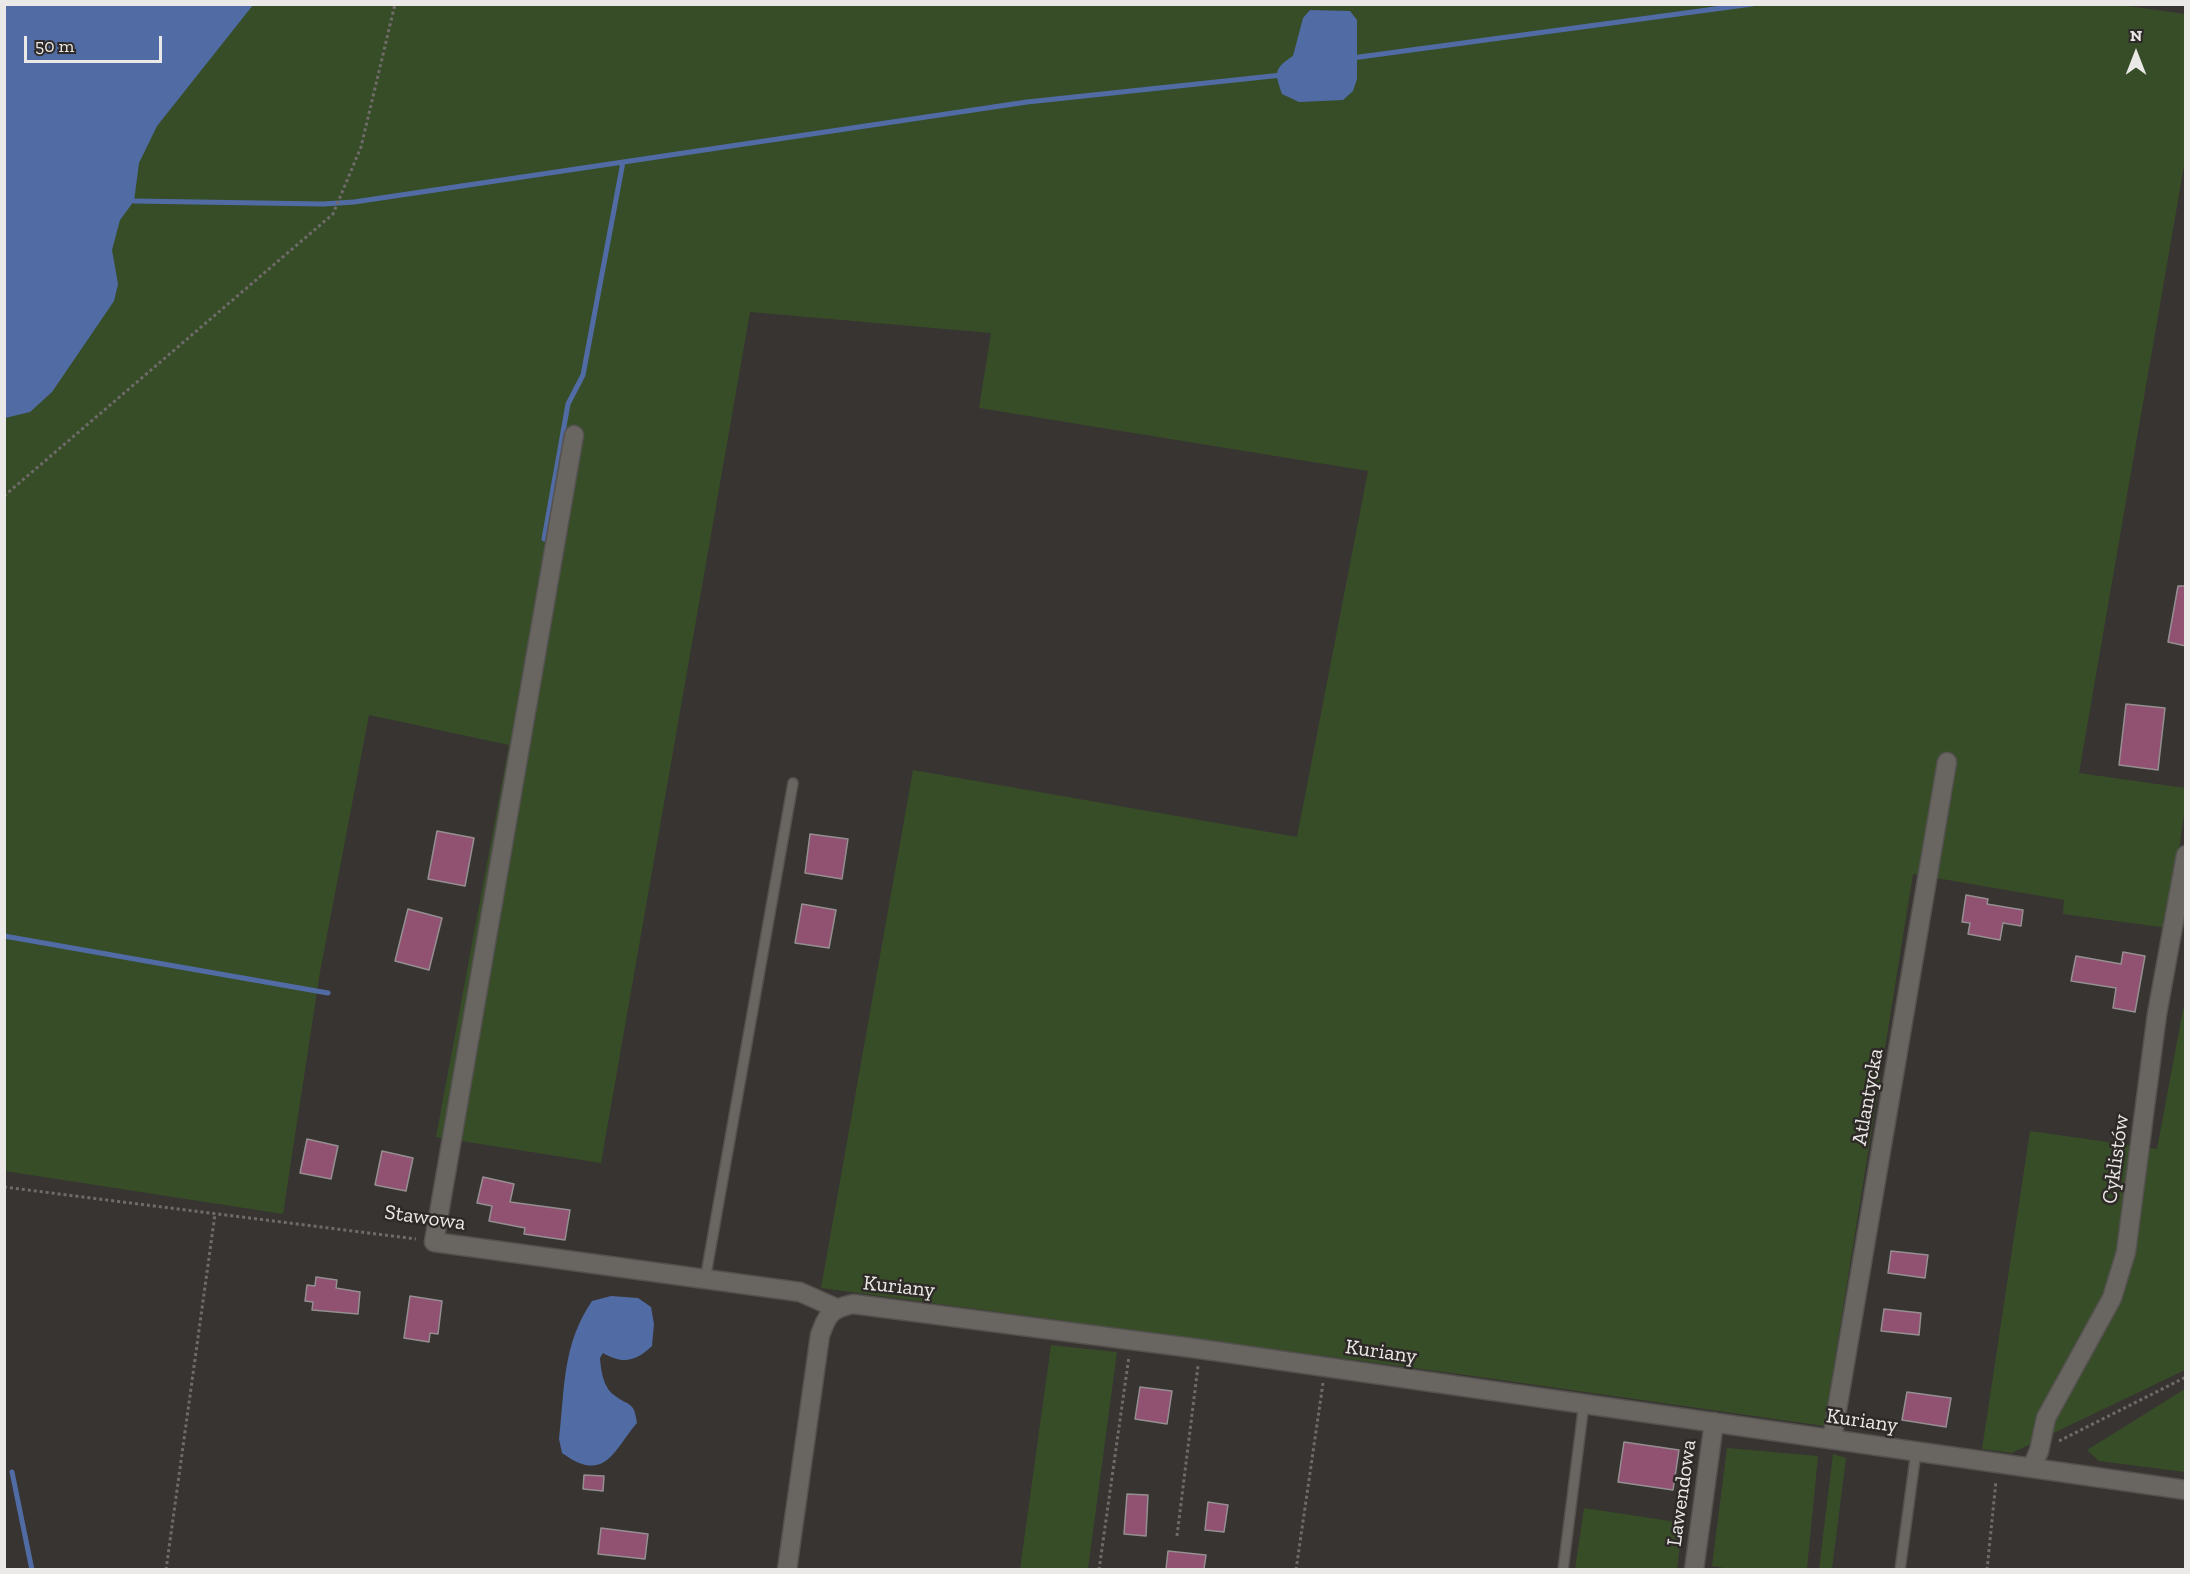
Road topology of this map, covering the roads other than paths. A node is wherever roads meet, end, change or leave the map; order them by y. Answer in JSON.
{"nodes":[{"id":1,"x":574,"y":435,"type":"dead end"},
{"id":2,"x":1947,"y":762,"type":"dead end"},
{"id":3,"x":794,"y":783,"type":"dead end"},
{"id":4,"x":2186,"y":855,"type":"edge"},
{"id":5,"x":704,"y":1281,"type":"junction"},
{"id":6,"x":836,"y":1308,"type":"junction"},
{"id":7,"x":1584,"y":1403,"type":"junction"},
{"id":8,"x":1714,"y":1422,"type":"junction"},
{"id":9,"x":1832,"y":1439,"type":"junction"},
{"id":10,"x":1916,"y":1452,"type":"junction"},
{"id":11,"x":2035,"y":1459,"type":"junction"},
{"id":12,"x":2186,"y":1490,"type":"edge"},
{"id":13,"x":787,"y":1569,"type":"edge"},
{"id":14,"x":1563,"y":1569,"type":"edge"},
{"id":15,"x":1694,"y":1569,"type":"edge"},
{"id":16,"x":1900,"y":1569,"type":"edge"}],
"edges":[{"from":1,"to":5,"type":"street","name":"Stawowa"},
{"from":2,"to":9,"type":"street","name":"Atlantycka"},
{"from":3,"to":5,"type":"lane"},
{"from":4,"to":11,"type":"street","name":"Cyklistów"},
{"from":5,"to":6,"type":"street","name":"Stawowa"},
{"from":6,"to":7,"type":"street","name":"Kuriany"},
{"from":6,"to":13,"type":"street","name":"Kuriany"},
{"from":7,"to":8,"type":"street","name":"Kuriany"},
{"from":7,"to":14,"type":"lane"},
{"from":8,"to":9,"type":"street","name":"Kuriany"},
{"from":8,"to":15,"type":"street","name":"Lawendowa"},
{"from":9,"to":10,"type":"street","name":"Kuriany"},
{"from":10,"to":11,"type":"street","name":"Kuriany"},
{"from":10,"to":16,"type":"lane"},
{"from":11,"to":12,"type":"street","name":"Kuriany"}]}
